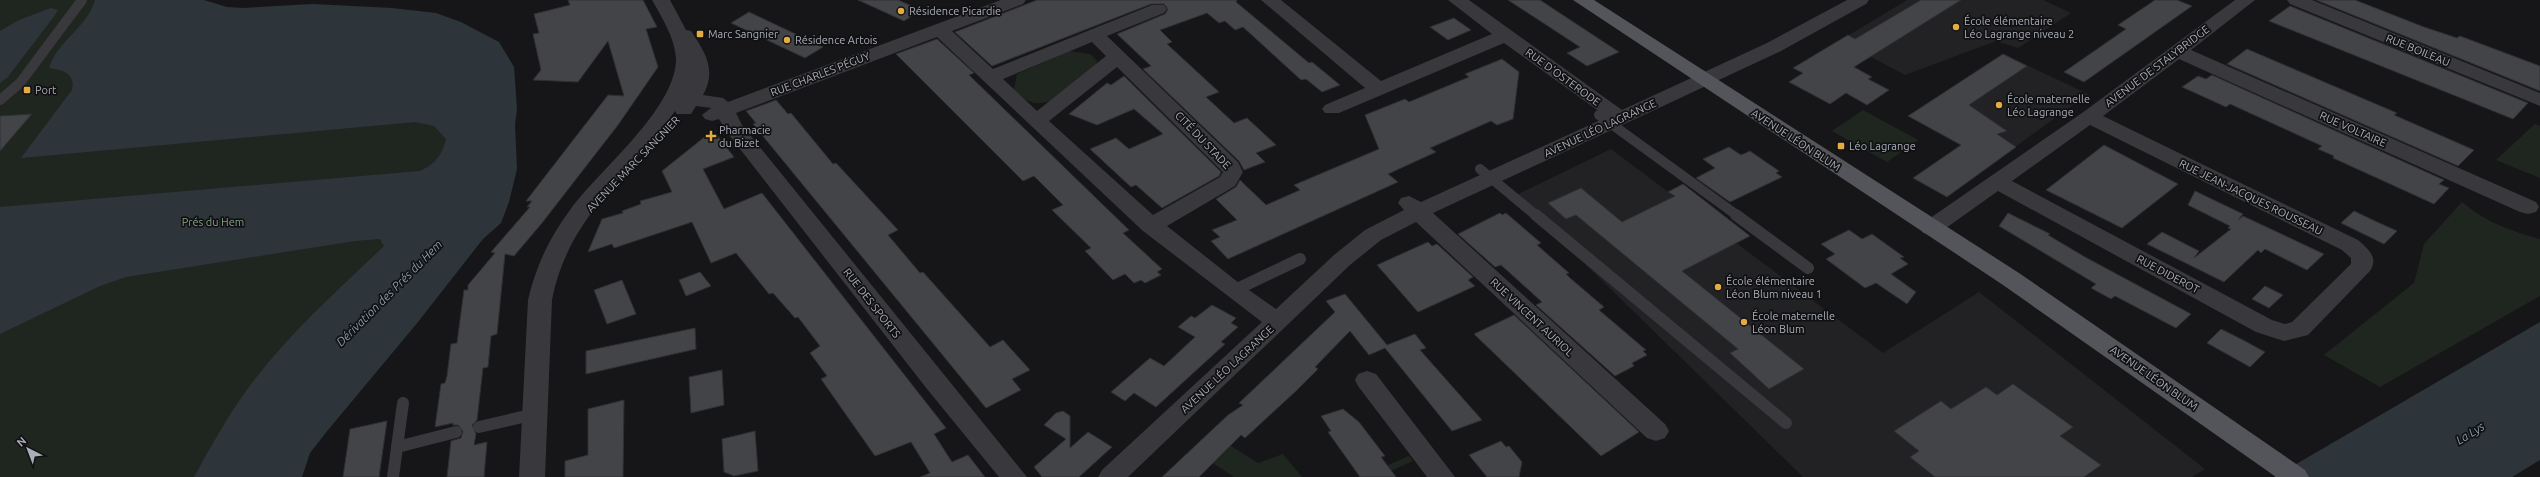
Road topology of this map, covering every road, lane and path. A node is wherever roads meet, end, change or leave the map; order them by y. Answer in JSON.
{"nodes":[{"id":1,"x":82,"y":0,"type":"edge"},
{"id":2,"x":1017,"y":0,"type":"edge"},
{"id":3,"x":1270,"y":0,"type":"edge"},
{"id":4,"x":1456,"y":0,"type":"edge"},
{"id":5,"x":1582,"y":0,"type":"edge"},
{"id":6,"x":1598,"y":0,"type":"edge"},
{"id":7,"x":1837,"y":0,"type":"edge"},
{"id":8,"x":1860,"y":0,"type":"edge"},
{"id":9,"x":2246,"y":0,"type":"edge"},
{"id":10,"x":2296,"y":0,"type":"edge"},
{"id":11,"x":664,"y":6,"type":"edge"},
{"id":12,"x":1158,"y":9,"type":"dead end"},
{"id":13,"x":939,"y":29,"type":"junction"},
{"id":14,"x":1095,"y":35,"type":"junction"},
{"id":15,"x":1506,"y":35,"type":"junction"},
{"id":16,"x":2178,"y":50,"type":"junction"},
{"id":17,"x":1118,"y":56,"type":"junction"},
{"id":18,"x":1704,"y":74,"type":"junction"},
{"id":19,"x":991,"y":77,"type":"junction"},
{"id":20,"x":1378,"y":89,"type":"junction"},
{"id":21,"x":0,"y":100,"type":"edge"},
{"id":22,"x":2540,"y":100,"type":"edge"},
{"id":23,"x":679,"y":104,"type":"junction"},
{"id":24,"x":1332,"y":109,"type":"dead end"},
{"id":25,"x":1610,"y":116,"type":"junction"},
{"id":26,"x":723,"y":117,"type":"junction"},
{"id":27,"x":2089,"y":117,"type":"junction"},
{"id":28,"x":1038,"y":120,"type":"junction"},
{"id":29,"x":1485,"y":174,"type":"junction"},
{"id":30,"x":1998,"y":182,"type":"junction"},
{"id":31,"x":1413,"y":207,"type":"junction"},
{"id":32,"x":2528,"y":207,"type":"dead end"},
{"id":33,"x":1151,"y":226,"type":"junction"},
{"id":34,"x":1935,"y":226,"type":"junction"},
{"id":35,"x":1300,"y":259,"type":"dead end"},
{"id":36,"x":1808,"y":268,"type":"dead end"},
{"id":37,"x":1233,"y":291,"type":"junction"},
{"id":38,"x":2332,"y":298,"type":"joint"},
{"id":39,"x":1277,"y":321,"type":"junction"},
{"id":40,"x":1368,"y":380,"type":"dead end"},
{"id":41,"x":403,"y":403,"type":"dead end"},
{"id":42,"x":535,"y":414,"type":"junction"},
{"id":43,"x":1786,"y":423,"type":"dead end"},
{"id":44,"x":479,"y":427,"type":"dead end"},
{"id":45,"x":1656,"y":431,"type":"dead end"},
{"id":46,"x":456,"y":432,"type":"dead end"},
{"id":47,"x":397,"y":447,"type":"junction"},
{"id":48,"x":393,"y":477,"type":"edge"},
{"id":49,"x":532,"y":477,"type":"edge"},
{"id":50,"x":1014,"y":477,"type":"edge"},
{"id":51,"x":1111,"y":477,"type":"edge"},
{"id":52,"x":1442,"y":477,"type":"edge"},
{"id":53,"x":2296,"y":477,"type":"edge"}],
"edges":[{"from":1,"to":21,"type":"lane"},
{"from":2,"to":13,"type":"street","name":"RUE CHARLES PÉGUY"},
{"from":3,"to":20,"type":"street"},
{"from":4,"to":15,"type":"street","name":"RUE D'OSTERODE"},
{"from":5,"to":18,"type":"main road","name":"AVENUE LÉON BLUM"},
{"from":6,"to":18,"type":"main road","name":"AVENUE LÉON BLUM"},
{"from":7,"to":18,"type":"street","name":"AVENUE LÉO LAGRANGE"},
{"from":8,"to":18,"type":"street","name":"AVENUE LÉO LAGRANGE"},
{"from":9,"to":16,"type":"street","name":"AVENUE DE STALYBRIDGE"},
{"from":10,"to":22,"type":"street","name":"RUE BOILEAU"},
{"from":11,"to":23,"type":"street","name":"AVENUE MARC SANGNIER"},
{"from":12,"to":14,"type":"street"},
{"from":13,"to":19,"type":"street"},
{"from":13,"to":26,"type":"street","name":"RUE CHARLES PÉGUY"},
{"from":14,"to":17,"type":"street","name":"CITÉ DU STADE"},
{"from":14,"to":19,"type":"street"},
{"from":15,"to":20,"type":"street"},
{"from":15,"to":25,"type":"street","name":"RUE D'OSTERODE"},
{"from":16,"to":27,"type":"street","name":"AVENUE DE STALYBRIDGE"},
{"from":16,"to":32,"type":"street","name":"RUE VOLTAIRE"},
{"from":17,"to":28,"type":"street"},
{"from":17,"to":33,"type":"street","name":"CITÉ DU STADE"},
{"from":18,"to":25,"type":"street","name":"AVENUE LÉO LAGRANGE"},
{"from":18,"to":34,"type":"main road","name":"AVENUE LÉON BLUM"},
{"from":19,"to":28,"type":"street"},
{"from":20,"to":24,"type":"street"},
{"from":23,"to":26,"type":"street"},
{"from":23,"to":42,"type":"street","name":"AVENUE MARC SANGNIER"},
{"from":25,"to":29,"type":"street","name":"AVENUE LÉO LAGRANGE"},
{"from":25,"to":36,"type":"lane"},
{"from":26,"to":50,"type":"street","name":"RUE DES SPORTS"},
{"from":27,"to":30,"type":"street","name":"AVENUE DE STALYBRIDGE"},
{"from":27,"to":38,"type":"street","name":"RUE JEAN-JACQUES ROUSSEAU"},
{"from":28,"to":33,"type":"street"},
{"from":29,"to":31,"type":"street","name":"AVENUE LÉO LAGRANGE"},
{"from":29,"to":43,"type":"lane"},
{"from":30,"to":34,"type":"street","name":"AVENUE DE STALYBRIDGE"},
{"from":30,"to":38,"type":"street","name":"RUE DIDEROT"},
{"from":31,"to":39,"type":"street","name":"AVENUE LÉO LAGRANGE"},
{"from":31,"to":45,"type":"street","name":"RUE VINCENT AURIOL"},
{"from":33,"to":37,"type":"street"},
{"from":34,"to":53,"type":"main road","name":"AVENUE LÉON BLUM"},
{"from":35,"to":37,"type":"lane"},
{"from":37,"to":39,"type":"street"},
{"from":39,"to":51,"type":"street","name":"AVENUE LÉO LAGRANGE"},
{"from":40,"to":52,"type":"street"},
{"from":41,"to":47,"type":"lane"},
{"from":42,"to":44,"type":"lane"},
{"from":42,"to":49,"type":"street","name":"AVENUE MARC SANGNIER"},
{"from":46,"to":47,"type":"lane"},
{"from":47,"to":48,"type":"lane"}]}
